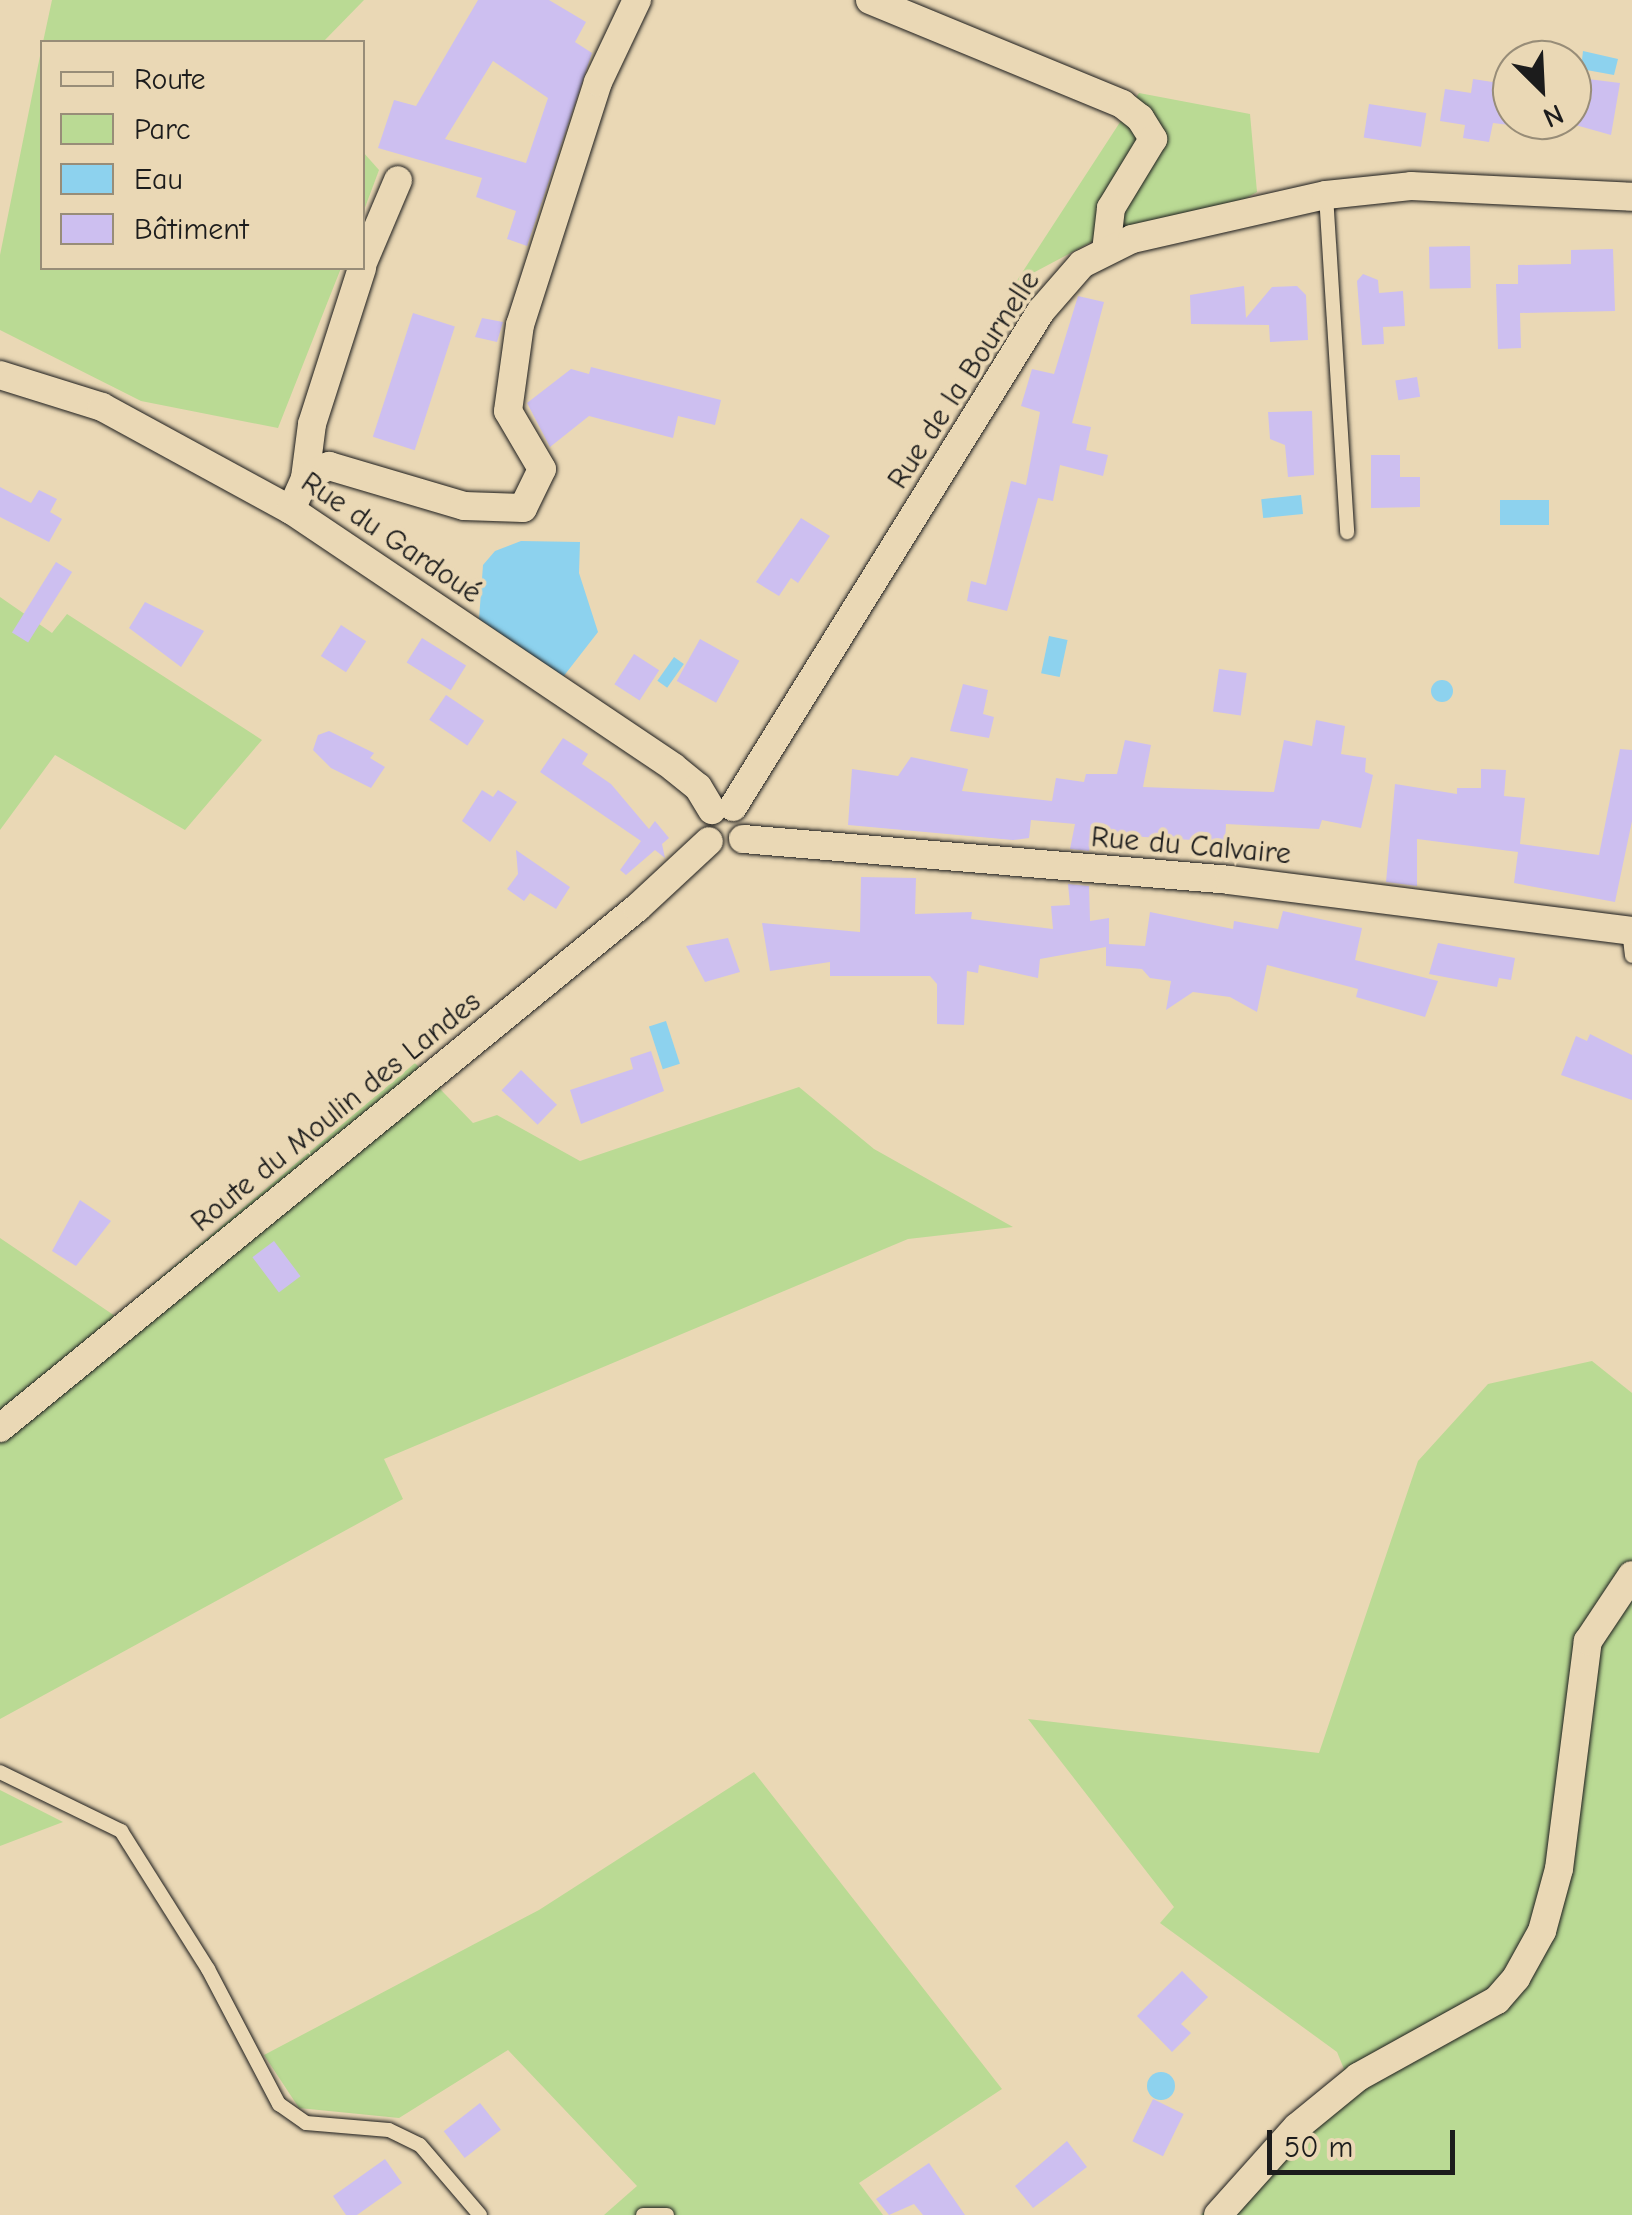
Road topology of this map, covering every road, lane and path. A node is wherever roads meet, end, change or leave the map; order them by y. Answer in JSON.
{"nodes":[{"id":1,"x":636,"y":0,"type":"edge"},
{"id":2,"x":870,"y":0,"type":"edge"},
{"id":3,"x":1632,"y":176,"type":"edge"},
{"id":4,"x":398,"y":180,"type":"dead end"},
{"id":5,"x":1326,"y":195,"type":"junction"},
{"id":6,"x":1632,"y":197,"type":"edge"},
{"id":7,"x":1106,"y":250,"type":"junction"},
{"id":8,"x":365,"y":259,"type":"edge"},
{"id":9,"x":361,"y":270,"type":"edge"},
{"id":10,"x":0,"y":375,"type":"edge"},
{"id":11,"x":306,"y":478,"type":"junction"},
{"id":12,"x":291,"y":510,"type":"junction"},
{"id":13,"x":1348,"y":532,"type":"dead end"},
{"id":14,"x":722,"y":808,"type":"junction"},
{"id":15,"x":743,"y":839,"type":"junction"},
{"id":16,"x":709,"y":841,"type":"junction"},
{"id":17,"x":1631,"y":940,"type":"edge"},
{"id":18,"x":0,"y":1428,"type":"edge"},
{"id":19,"x":1632,"y":1575,"type":"edge"},
{"id":20,"x":0,"y":1772,"type":"edge"},
{"id":21,"x":480,"y":2215,"type":"edge"},
{"id":22,"x":643,"y":2215,"type":"edge"},
{"id":23,"x":667,"y":2215,"type":"edge"},
{"id":24,"x":1218,"y":2215,"type":"edge"}],
"edges":[{"from":1,"to":11,"type":"street"},
{"from":2,"to":7,"type":"street"},
{"from":3,"to":6,"type":"lane"},
{"from":4,"to":8,"type":"street"},
{"from":5,"to":6,"type":"street","name":"Rue de la Bournelle"},
{"from":5,"to":7,"type":"street","name":"Rue de la Bournelle"},
{"from":5,"to":13,"type":"lane"},
{"from":7,"to":14,"type":"street","name":"Rue de la Bournelle"},
{"from":9,"to":11,"type":"street"},
{"from":10,"to":12,"type":"street","name":"Rue du Gardoué"},
{"from":11,"to":12,"type":"street"},
{"from":12,"to":14,"type":"street","name":"Rue du Gardoué"},
{"from":14,"to":15,"type":"street"},
{"from":14,"to":16,"type":"street"},
{"from":15,"to":16,"type":"street"},
{"from":15,"to":17,"type":"street","name":"Rue du Calvaire"},
{"from":16,"to":18,"type":"street","name":"Route du Moulin des Landes"},
{"from":19,"to":24,"type":"street"},
{"from":20,"to":21,"type":"lane"},
{"from":22,"to":23,"type":"lane"}]}
